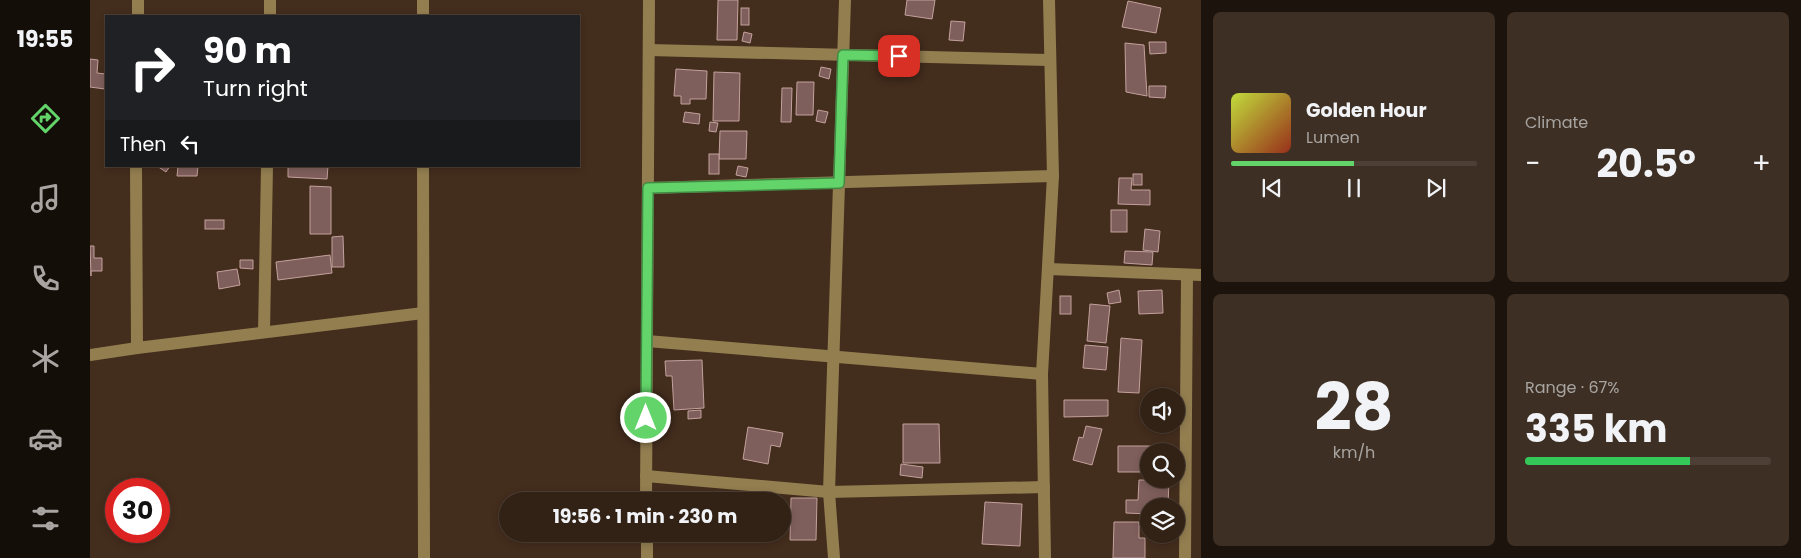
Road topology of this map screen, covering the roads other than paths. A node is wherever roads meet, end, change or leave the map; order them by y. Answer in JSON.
{"nodes":[{"id":1,"x":138,"y":0,"type":"edge"},
{"id":2,"x":270,"y":0,"type":"edge"},
{"id":3,"x":422,"y":0,"type":"edge"},
{"id":4,"x":649,"y":0,"type":"edge"},
{"id":5,"x":845,"y":0,"type":"edge"},
{"id":6,"x":1048,"y":0,"type":"edge"},
{"id":7,"x":138,"y":15,"type":"edge"},
{"id":8,"x":270,"y":15,"type":"edge"},
{"id":9,"x":422,"y":15,"type":"edge"},
{"id":10,"x":649,"y":50,"type":"junction"},
{"id":11,"x":843,"y":55,"type":"junction"},
{"id":12,"x":1049,"y":60,"type":"junction"},
{"id":13,"x":136,"y":167,"type":"edge"},
{"id":14,"x":267,"y":167,"type":"edge"},
{"id":15,"x":422,"y":167,"type":"edge"},
{"id":16,"x":1053,"y":176,"type":"junction"},
{"id":17,"x":839,"y":183,"type":"junction"},
{"id":18,"x":648,"y":188,"type":"junction"},
{"id":19,"x":1049,"y":269,"type":"junction"},
{"id":20,"x":1187,"y":274,"type":"junction"},
{"id":21,"x":1201,"y":275,"type":"edge"},
{"id":22,"x":422,"y":313,"type":"junction"},
{"id":23,"x":264,"y":332,"type":"junction"},
{"id":24,"x":647,"y":341,"type":"junction"},
{"id":25,"x":137,"y":348,"type":"junction"},
{"id":26,"x":90,"y":355,"type":"edge"},
{"id":27,"x":833,"y":356,"type":"junction"},
{"id":28,"x":1042,"y":374,"type":"junction"},
{"id":29,"x":646,"y":476,"type":"junction"},
{"id":30,"x":1044,"y":487,"type":"junction"},
{"id":31,"x":646,"y":492,"type":"edge"},
{"id":32,"x":829,"y":492,"type":"junction"},
{"id":33,"x":647,"y":542,"type":"edge"},
{"id":34,"x":424,"y":558,"type":"edge"},
{"id":35,"x":647,"y":558,"type":"edge"},
{"id":36,"x":834,"y":558,"type":"edge"},
{"id":37,"x":1045,"y":558,"type":"edge"},
{"id":38,"x":1185,"y":558,"type":"edge"}],
"edges":[{"from":1,"to":7,"type":"street"},
{"from":2,"to":8,"type":"street"},
{"from":3,"to":9,"type":"street"},
{"from":4,"to":10,"type":"street"},
{"from":5,"to":11,"type":"street"},
{"from":6,"to":12,"type":"street"},
{"from":10,"to":11,"type":"street"},
{"from":10,"to":18,"type":"street"},
{"from":11,"to":12,"type":"street"},
{"from":11,"to":17,"type":"street"},
{"from":12,"to":16,"type":"street"},
{"from":13,"to":25,"type":"street"},
{"from":14,"to":23,"type":"street"},
{"from":15,"to":22,"type":"street"},
{"from":16,"to":17,"type":"street"},
{"from":16,"to":19,"type":"street"},
{"from":17,"to":18,"type":"street"},
{"from":17,"to":27,"type":"street"},
{"from":18,"to":24,"type":"street"},
{"from":19,"to":20,"type":"street"},
{"from":19,"to":28,"type":"street"},
{"from":20,"to":21,"type":"street"},
{"from":20,"to":38,"type":"street"},
{"from":22,"to":23,"type":"street"},
{"from":22,"to":34,"type":"street"},
{"from":23,"to":25,"type":"street"},
{"from":24,"to":27,"type":"street"},
{"from":24,"to":29,"type":"street"},
{"from":25,"to":26,"type":"street"},
{"from":27,"to":28,"type":"street"},
{"from":27,"to":32,"type":"street"},
{"from":28,"to":30,"type":"street"},
{"from":29,"to":31,"type":"street"},
{"from":29,"to":32,"type":"street"},
{"from":30,"to":32,"type":"street"},
{"from":30,"to":37,"type":"street"},
{"from":32,"to":36,"type":"street"},
{"from":33,"to":35,"type":"street"}]}
